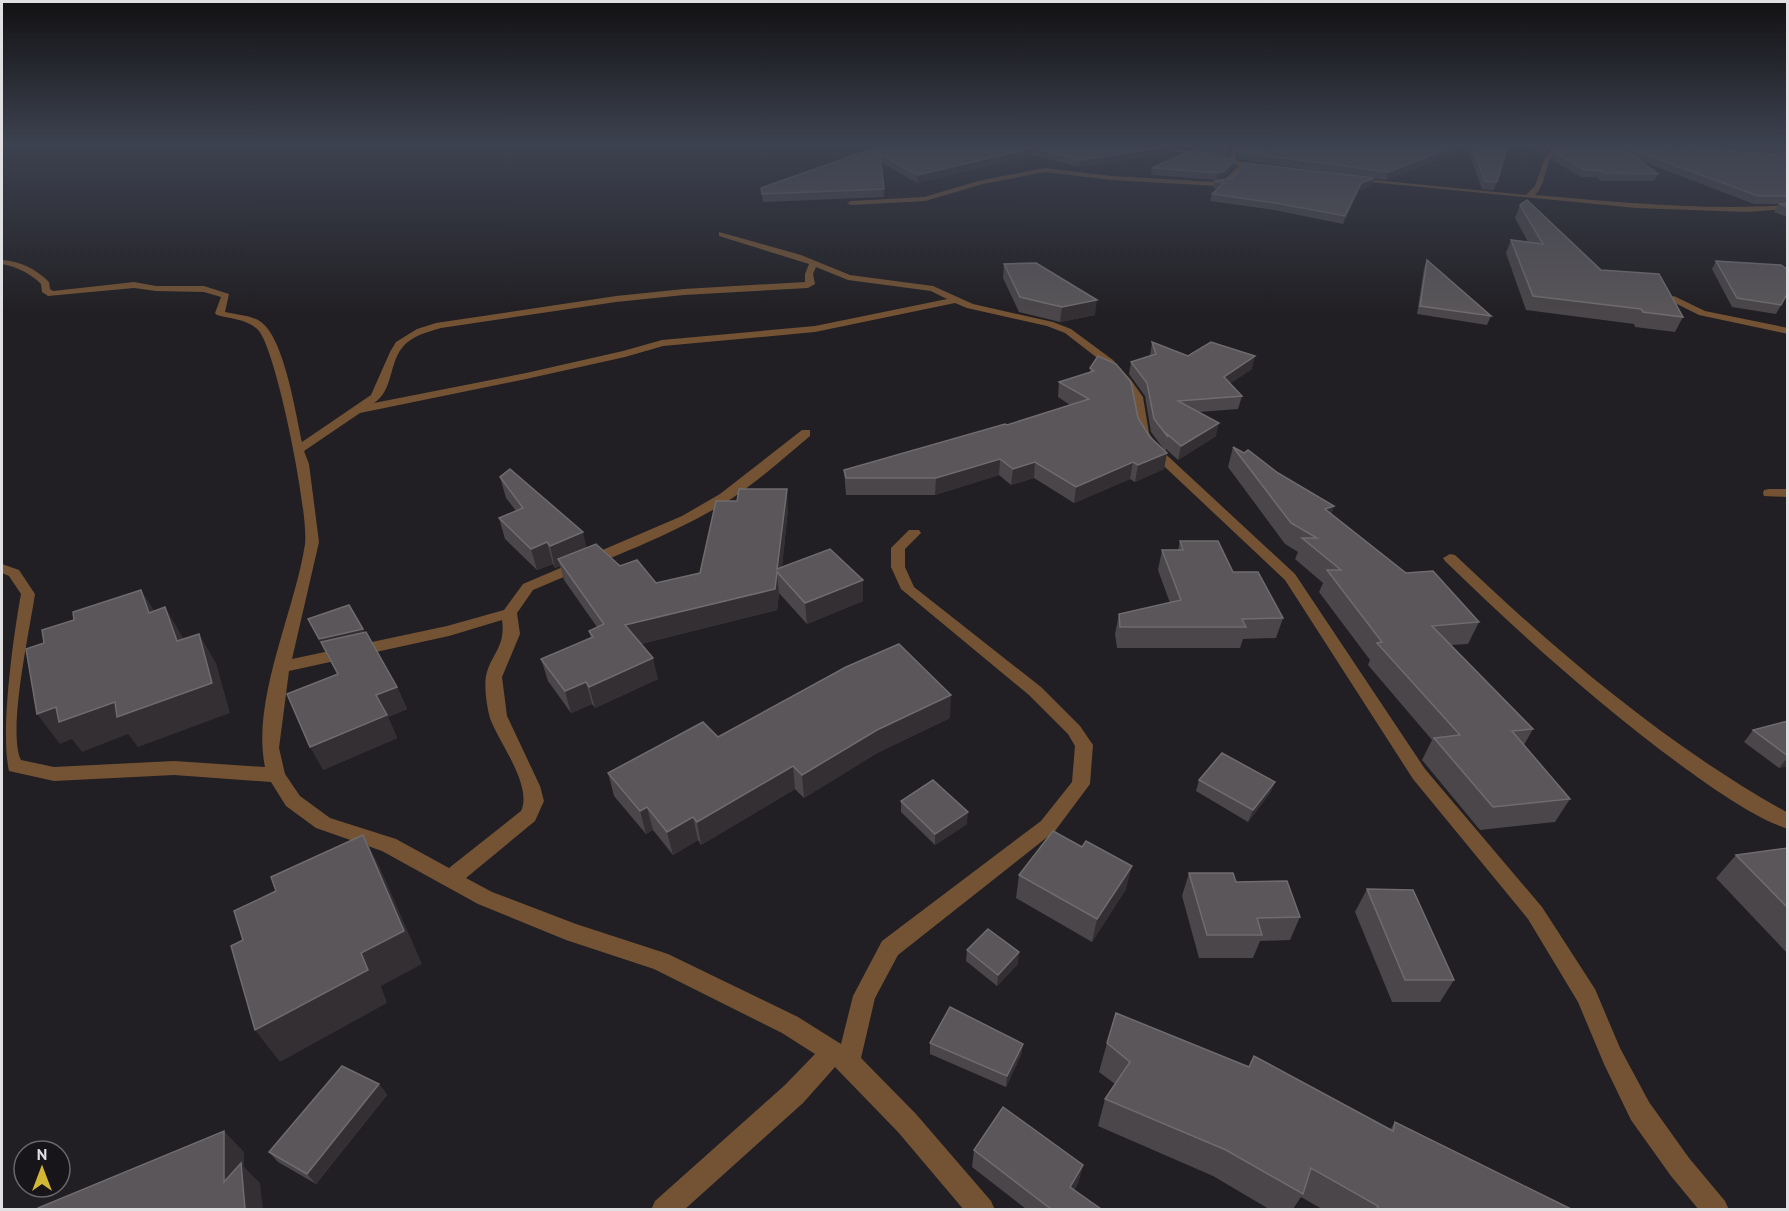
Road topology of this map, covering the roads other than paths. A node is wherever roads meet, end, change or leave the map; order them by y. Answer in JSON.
{"nodes":[{"id":1,"x":897,"y":201,"type":"edge"},
{"id":2,"x":1570,"y":201,"type":"edge"},
{"id":3,"x":851,"y":203,"type":"edge"},
{"id":4,"x":1788,"y":207,"type":"edge"},
{"id":5,"x":722,"y":234,"type":"dead end"},
{"id":6,"x":2,"y":262,"type":"edge"},
{"id":7,"x":813,"y":264,"type":"junction"},
{"id":8,"x":1674,"y":299,"type":"edge"},
{"id":9,"x":955,"y":300,"type":"junction"},
{"id":10,"x":1788,"y":332,"type":"edge"},
{"id":11,"x":358,"y":410,"type":"junction"},
{"id":12,"x":806,"y":433,"type":"dead end"},
{"id":13,"x":298,"y":450,"type":"junction"},
{"id":14,"x":1788,"y":493,"type":"edge"},
{"id":15,"x":1769,"y":494,"type":"dead end"},
{"id":16,"x":914,"y":532,"type":"dead end"},
{"id":17,"x":1450,"y":558,"type":"dead end"},
{"id":18,"x":2,"y":568,"type":"edge"},
{"id":19,"x":509,"y":613,"type":"junction"},
{"id":20,"x":282,"y":667,"type":"junction"},
{"id":21,"x":276,"y":775,"type":"junction"},
{"id":22,"x":1788,"y":822,"type":"edge"},
{"id":23,"x":451,"y":878,"type":"junction"},
{"id":24,"x":841,"y":1057,"type":"junction"},
{"id":25,"x":664,"y":1209,"type":"edge"},
{"id":26,"x":982,"y":1209,"type":"edge"},
{"id":27,"x":1716,"y":1209,"type":"edge"}],
"edges":[{"from":1,"to":3,"type":"street"},
{"from":2,"to":4,"type":"street"},
{"from":5,"to":7,"type":"street"},
{"from":6,"to":13,"type":"street"},
{"from":7,"to":9,"type":"street"},
{"from":7,"to":11,"type":"street"},
{"from":8,"to":10,"type":"street"},
{"from":9,"to":11,"type":"street"},
{"from":9,"to":27,"type":"street"},
{"from":11,"to":13,"type":"street"},
{"from":12,"to":19,"type":"street"},
{"from":13,"to":20,"type":"street"},
{"from":14,"to":15,"type":"street"},
{"from":16,"to":24,"type":"street"},
{"from":17,"to":22,"type":"street"},
{"from":18,"to":21,"type":"street"},
{"from":19,"to":20,"type":"street"},
{"from":19,"to":23,"type":"street"},
{"from":20,"to":21,"type":"street"},
{"from":21,"to":23,"type":"street"},
{"from":23,"to":24,"type":"street"},
{"from":24,"to":25,"type":"street"},
{"from":24,"to":26,"type":"street"}]}
